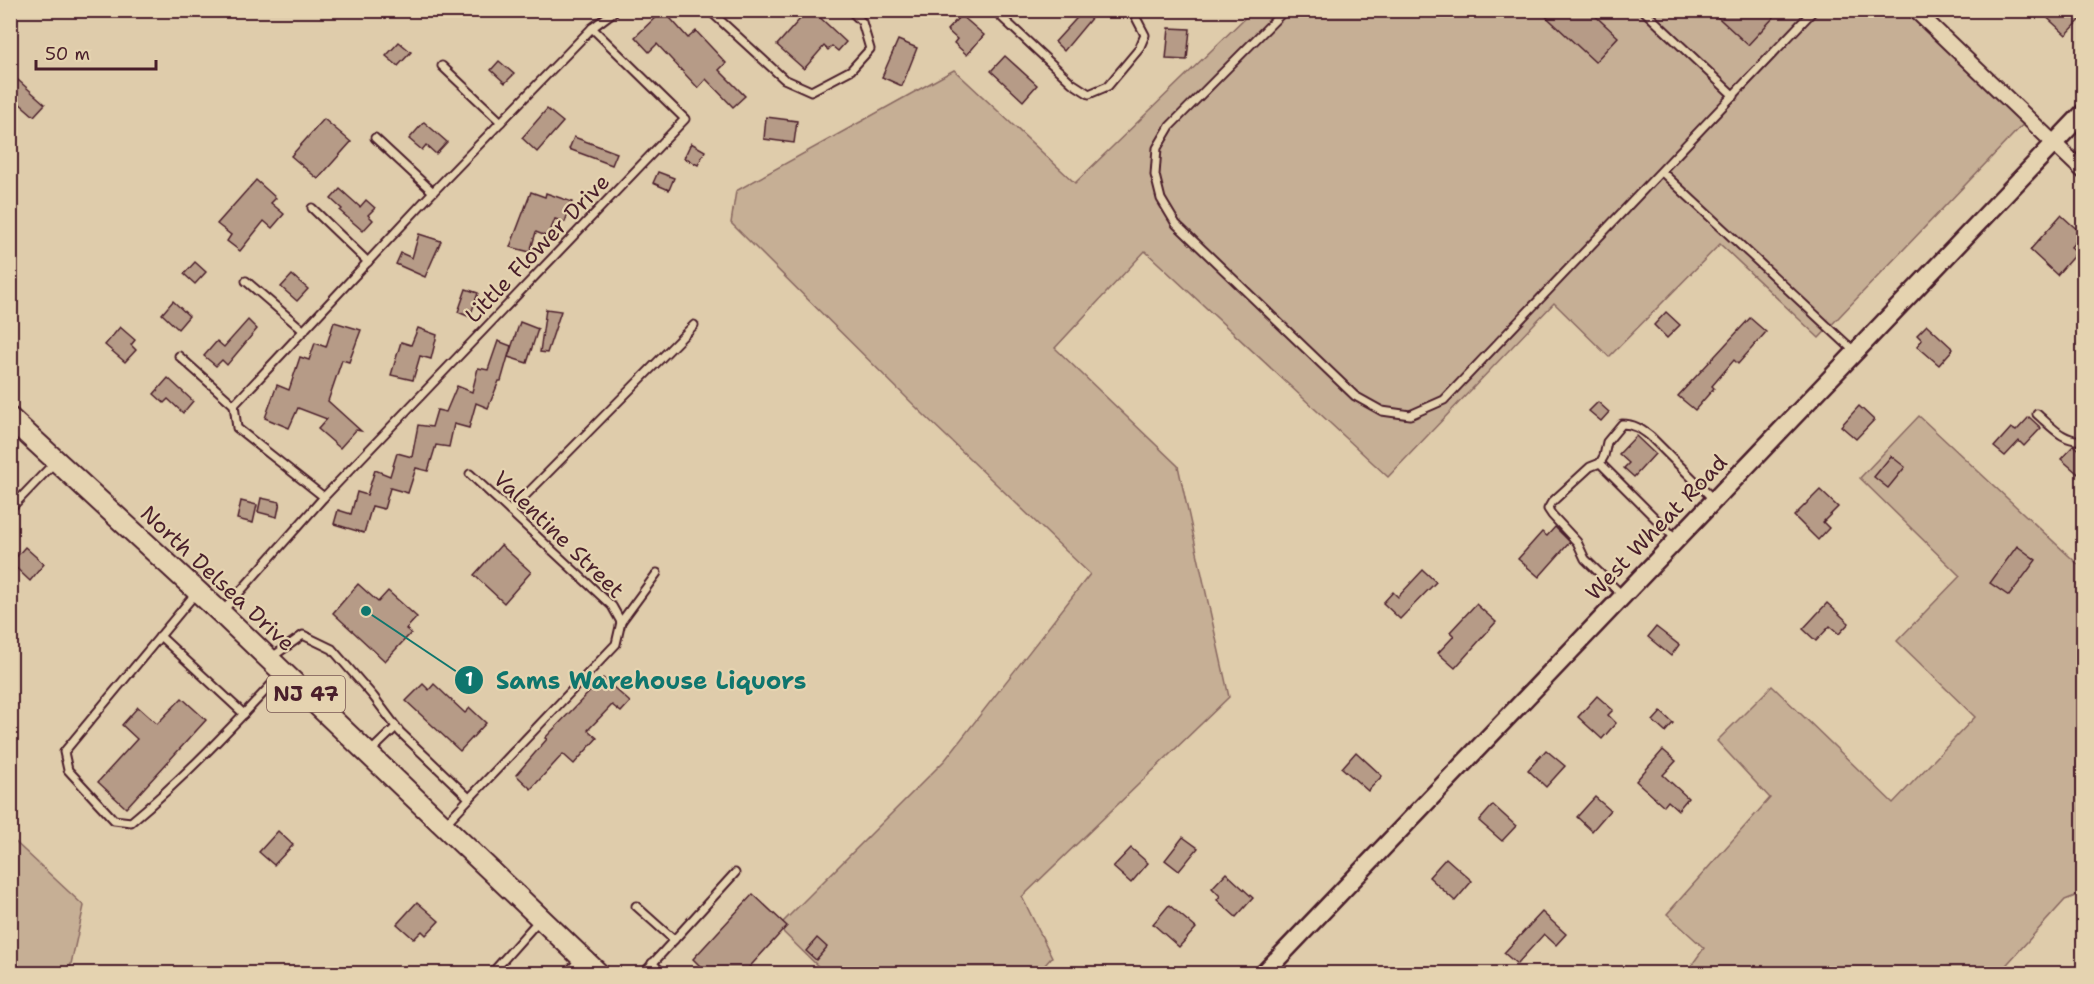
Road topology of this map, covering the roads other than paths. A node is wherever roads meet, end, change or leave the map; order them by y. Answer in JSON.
{"nodes":[{"id":1,"x":616,"y":10,"type":"edge"},
{"id":2,"x":709,"y":10,"type":"edge"},
{"id":3,"x":850,"y":10,"type":"edge"},
{"id":4,"x":994,"y":10,"type":"edge"},
{"id":5,"x":1132,"y":10,"type":"edge"},
{"id":6,"x":1285,"y":10,"type":"edge"},
{"id":7,"x":1643,"y":10,"type":"edge"},
{"id":8,"x":1814,"y":10,"type":"edge"},
{"id":9,"x":1914,"y":10,"type":"edge"},
{"id":10,"x":592,"y":28,"type":"junction"},
{"id":11,"x":442,"y":66,"type":"dead end"},
{"id":12,"x":1734,"y":96,"type":"junction"},
{"id":13,"x":2084,"y":112,"type":"edge"},
{"id":14,"x":501,"y":122,"type":"junction"},
{"id":15,"x":375,"y":138,"type":"dead end"},
{"id":16,"x":2054,"y":144,"type":"junction"},
{"id":17,"x":1662,"y":172,"type":"junction"},
{"id":18,"x":2084,"y":172,"type":"edge"},
{"id":19,"x":433,"y":192,"type":"junction"},
{"id":20,"x":312,"y":208,"type":"dead end"},
{"id":21,"x":368,"y":262,"type":"junction"},
{"id":22,"x":246,"y":281,"type":"dead end"},
{"id":23,"x":694,"y":325,"type":"dead end"},
{"id":24,"x":304,"y":331,"type":"junction"},
{"id":25,"x":1854,"y":352,"type":"junction"},
{"id":26,"x":179,"y":356,"type":"dead end"},
{"id":27,"x":234,"y":405,"type":"junction"},
{"id":28,"x":2037,"y":414,"type":"dead end"},
{"id":29,"x":10,"y":418,"type":"edge"},
{"id":30,"x":2084,"y":440,"type":"edge"},
{"id":31,"x":57,"y":461,"type":"junction"},
{"id":32,"x":1600,"y":463,"type":"junction"},
{"id":33,"x":470,"y":474,"type":"dead end"},
{"id":34,"x":324,"y":497,"type":"junction"},
{"id":35,"x":1714,"y":499,"type":"junction"},
{"id":36,"x":10,"y":509,"type":"edge"},
{"id":37,"x":510,"y":511,"type":"junction"},
{"id":38,"x":1676,"y":539,"type":"junction"},
{"id":39,"x":657,"y":573,"type":"dead end"},
{"id":40,"x":198,"y":591,"type":"junction"},
{"id":41,"x":1622,"y":595,"type":"junction"},
{"id":42,"x":221,"y":613,"type":"junction"},
{"id":43,"x":621,"y":622,"type":"junction"},
{"id":44,"x":160,"y":636,"type":"junction"},
{"id":45,"x":276,"y":665,"type":"junction"},
{"id":46,"x":244,"y":714,"type":"junction"},
{"id":47,"x":396,"y":727,"type":"junction"},
{"id":48,"x":368,"y":754,"type":"junction"},
{"id":49,"x":469,"y":798,"type":"junction"},
{"id":50,"x":443,"y":825,"type":"junction"},
{"id":51,"x":735,"y":873,"type":"dead end"},
{"id":52,"x":636,"y":906,"type":"dead end"},
{"id":53,"x":541,"y":918,"type":"junction"},
{"id":54,"x":674,"y":940,"type":"junction"},
{"id":55,"x":582,"y":957,"type":"junction"},
{"id":56,"x":652,"y":963,"type":"junction"},
{"id":57,"x":490,"y":974,"type":"edge"},
{"id":58,"x":566,"y":974,"type":"edge"},
{"id":59,"x":599,"y":974,"type":"edge"},
{"id":60,"x":643,"y":974,"type":"edge"},
{"id":61,"x":664,"y":974,"type":"edge"},
{"id":62,"x":1263,"y":974,"type":"edge"}],
"edges":[{"from":1,"to":10,"type":"lane"},
{"from":2,"to":3,"type":"lane"},
{"from":4,"to":5,"type":"lane"},
{"from":6,"to":17,"type":"lane"},
{"from":7,"to":12,"type":"lane"},
{"from":8,"to":12,"type":"lane"},
{"from":9,"to":16,"type":"street"},
{"from":10,"to":14,"type":"lane"},
{"from":10,"to":34,"type":"lane","name":"Little Flower Drive"},
{"from":11,"to":14,"type":"lane"},
{"from":12,"to":17,"type":"lane"},
{"from":13,"to":16,"type":"street","name":"West Wheat Road"},
{"from":14,"to":19,"type":"lane"},
{"from":15,"to":19,"type":"lane"},
{"from":16,"to":18,"type":"street"},
{"from":16,"to":25,"type":"street","name":"West Wheat Road"},
{"from":17,"to":25,"type":"lane"},
{"from":19,"to":21,"type":"lane"},
{"from":20,"to":21,"type":"lane"},
{"from":21,"to":24,"type":"lane"},
{"from":22,"to":24,"type":"lane"},
{"from":23,"to":37,"type":"lane"},
{"from":24,"to":27,"type":"lane"},
{"from":25,"to":35,"type":"street","name":"West Wheat Road"},
{"from":26,"to":27,"type":"lane"},
{"from":27,"to":34,"type":"lane"},
{"from":28,"to":30,"type":"lane"},
{"from":29,"to":31,"type":"main road","name":"North Delsea Drive","number":"NJ 47"},
{"from":31,"to":36,"type":"lane"},
{"from":31,"to":40,"type":"main road","name":"North Delsea Drive","number":"NJ 47"},
{"from":32,"to":35,"type":"lane"},
{"from":32,"to":38,"type":"lane"},
{"from":32,"to":41,"type":"lane"},
{"from":33,"to":37,"type":"lane","name":"Valentine Street"},
{"from":34,"to":42,"type":"lane","name":"Little Flower Drive"},
{"from":35,"to":38,"type":"street","name":"West Wheat Road"},
{"from":37,"to":43,"type":"lane","name":"Valentine Street"},
{"from":38,"to":41,"type":"street","name":"West Wheat Road"},
{"from":39,"to":43,"type":"lane","name":"Valentine Street"},
{"from":40,"to":42,"type":"main road","name":"North Delsea Drive","number":"NJ 47"},
{"from":40,"to":44,"type":"lane"},
{"from":41,"to":62,"type":"street","name":"West Wheat Road"},
{"from":42,"to":45,"type":"main road","name":"North Delsea Drive","number":"NJ 47"},
{"from":43,"to":49,"type":"lane","name":"Valentine Street"},
{"from":44,"to":46,"type":"lane"},
{"from":44,"to":46,"type":"lane"},
{"from":45,"to":46,"type":"lane"},
{"from":45,"to":47,"type":"lane"},
{"from":45,"to":48,"type":"main road","name":"North Delsea Drive","number":"NJ 47"},
{"from":47,"to":48,"type":"lane"},
{"from":47,"to":49,"type":"lane"},
{"from":48,"to":50,"type":"main road","name":"North Delsea Drive","number":"NJ 47"},
{"from":49,"to":50,"type":"lane","name":"Valentine Street"},
{"from":50,"to":53,"type":"main road","name":"North Delsea Drive","number":"NJ 47"},
{"from":51,"to":54,"type":"lane"},
{"from":52,"to":54,"type":"lane"},
{"from":53,"to":55,"type":"main road","name":"North Delsea Drive","number":"NJ 47"},
{"from":53,"to":57,"type":"lane"},
{"from":54,"to":56,"type":"lane"},
{"from":55,"to":58,"type":"lane"},
{"from":55,"to":59,"type":"main road","name":"North Delsea Drive","number":"NJ 47"},
{"from":56,"to":60,"type":"lane"},
{"from":56,"to":61,"type":"lane"}]}
